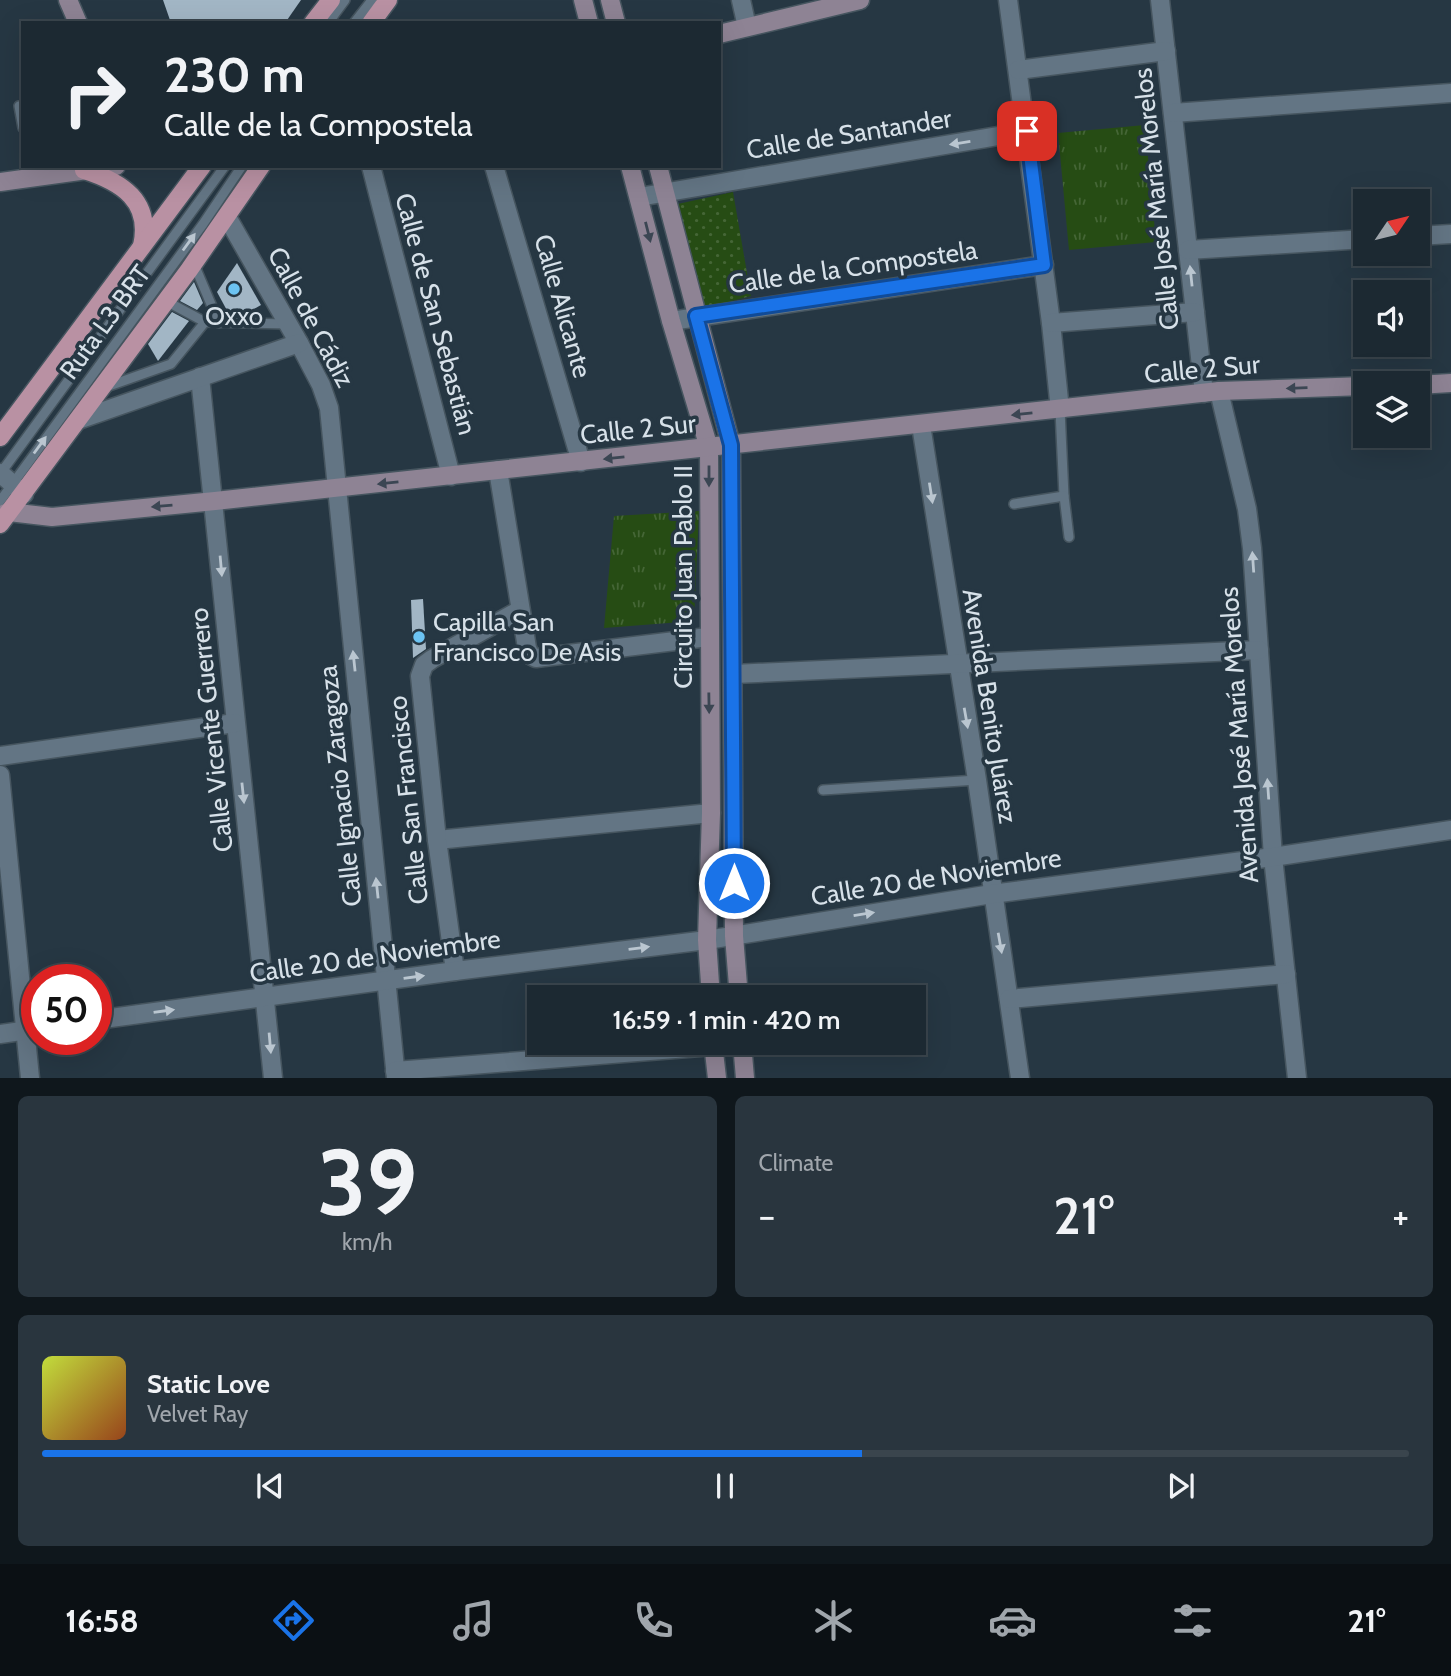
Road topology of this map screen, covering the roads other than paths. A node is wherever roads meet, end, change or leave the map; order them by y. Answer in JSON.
{"nodes":[{"id":1,"x":68,"y":0,"type":"edge"},
{"id":2,"x":331,"y":0,"type":"edge"},
{"id":3,"x":345,"y":0,"type":"edge"},
{"id":4,"x":372,"y":0,"type":"edge"},
{"id":5,"x":388,"y":0,"type":"edge"},
{"id":6,"x":583,"y":0,"type":"edge"},
{"id":7,"x":610,"y":0,"type":"edge"},
{"id":8,"x":741,"y":0,"type":"edge"},
{"id":9,"x":860,"y":0,"type":"edge"},
{"id":10,"x":1009,"y":0,"type":"edge"},
{"id":11,"x":1160,"y":0,"type":"edge"},
{"id":12,"x":77,"y":21,"type":"edge"},
{"id":13,"x":315,"y":21,"type":"edge"},
{"id":14,"x":329,"y":21,"type":"edge"},
{"id":15,"x":356,"y":21,"type":"edge"},
{"id":16,"x":372,"y":21,"type":"edge"},
{"id":17,"x":588,"y":21,"type":"edge"},
{"id":18,"x":616,"y":21,"type":"edge"},
{"id":19,"x":747,"y":27,"type":"junction"},
{"id":20,"x":721,"y":34,"type":"edge"},
{"id":21,"x":1166,"y":51,"type":"junction"},
{"id":22,"x":1018,"y":70,"type":"junction"},
{"id":23,"x":1451,"y":93,"type":"edge"},
{"id":24,"x":19,"y":106,"type":"dead end"},
{"id":25,"x":1173,"y":113,"type":"junction"},
{"id":26,"x":21,"y":117,"type":"edge"},
{"id":27,"x":1027,"y":131,"type":"junction"},
{"id":28,"x":100,"y":168,"type":"edge"},
{"id":29,"x":201,"y":168,"type":"edge"},
{"id":30,"x":224,"y":168,"type":"edge"},
{"id":31,"x":241,"y":168,"type":"edge"},
{"id":32,"x":260,"y":168,"type":"edge"},
{"id":33,"x":372,"y":168,"type":"edge"},
{"id":34,"x":495,"y":168,"type":"edge"},
{"id":35,"x":631,"y":168,"type":"edge"},
{"id":36,"x":659,"y":168,"type":"edge"},
{"id":37,"x":84,"y":170,"type":"junction"},
{"id":38,"x":30,"y":172,"type":"edge"},
{"id":39,"x":0,"y":182,"type":"edge"},
{"id":40,"x":665,"y":192,"type":"junction"},
{"id":41,"x":639,"y":197,"type":"junction"},
{"id":42,"x":227,"y":217,"type":"junction"},
{"id":43,"x":1451,"y":234,"type":"edge"},
{"id":44,"x":1430,"y":235,"type":"edge"},
{"id":45,"x":1353,"y":240,"type":"edge"},
{"id":46,"x":141,"y":248,"type":"junction"},
{"id":47,"x":1188,"y":250,"type":"junction"},
{"id":48,"x":194,"y":264,"type":"junction"},
{"id":49,"x":1044,"y":265,"type":"junction"},
{"id":50,"x":166,"y":301,"type":"junction"},
{"id":51,"x":1195,"y":312,"type":"junction"},
{"id":52,"x":696,"y":316,"type":"junction"},
{"id":53,"x":671,"y":321,"type":"junction"},
{"id":54,"x":205,"y":322,"type":"junction"},
{"id":55,"x":219,"y":323,"type":"junction"},
{"id":56,"x":1051,"y":323,"type":"junction"},
{"id":57,"x":288,"y":324,"type":"junction"},
{"id":58,"x":299,"y":343,"type":"junction"},
{"id":59,"x":200,"y":377,"type":"junction"},
{"id":60,"x":1451,"y":383,"type":"edge"},
{"id":61,"x":1430,"y":384,"type":"edge"},
{"id":62,"x":1353,"y":386,"type":"edge"},
{"id":63,"x":102,"y":388,"type":"junction"},
{"id":64,"x":1212,"y":392,"type":"junction"},
{"id":65,"x":1060,"y":410,"type":"junction"},
{"id":66,"x":78,"y":420,"type":"junction"},
{"id":67,"x":921,"y":425,"type":"junction"},
{"id":68,"x":0,"y":437,"type":"edge"},
{"id":69,"x":731,"y":445,"type":"junction"},
{"id":70,"x":709,"y":448,"type":"junction"},
{"id":71,"x":581,"y":462,"type":"junction"},
{"id":72,"x":498,"y":470,"type":"junction"},
{"id":73,"x":452,"y":476,"type":"junction"},
{"id":74,"x":9,"y":481,"type":"edge"},
{"id":75,"x":336,"y":488,"type":"junction"},
{"id":76,"x":1064,"y":496,"type":"junction"},
{"id":77,"x":215,"y":501,"type":"junction"},
{"id":78,"x":1014,"y":504,"type":"dead end"},
{"id":79,"x":2,"y":513,"type":"edge"},
{"id":80,"x":1069,"y":537,"type":"dead end"},
{"id":81,"x":520,"y":610,"type":"junction"},
{"id":82,"x":708,"y":637,"type":"junction"},
{"id":83,"x":1259,"y":650,"type":"junction"},
{"id":84,"x":957,"y":662,"type":"junction"},
{"id":85,"x":734,"y":674,"type":"junction"},
{"id":86,"x":236,"y":723,"type":"junction"},
{"id":87,"x":0,"y":756,"type":"edge"},
{"id":88,"x":0,"y":775,"type":"edge"},
{"id":89,"x":977,"y":780,"type":"junction"},
{"id":90,"x":823,"y":790,"type":"dead end"},
{"id":91,"x":711,"y":813,"type":"junction"},
{"id":92,"x":1451,"y":830,"type":"edge"},
{"id":93,"x":437,"y":840,"type":"junction"},
{"id":94,"x":1273,"y":857,"type":"junction"},
{"id":95,"x":992,"y":894,"type":"junction"},
{"id":96,"x":734,"y":936,"type":"junction"},
{"id":97,"x":707,"y":940,"type":"junction"},
{"id":98,"x":23,"y":964,"type":"edge"},
{"id":99,"x":455,"y":971,"type":"junction"},
{"id":100,"x":1286,"y":974,"type":"junction"},
{"id":101,"x":387,"y":981,"type":"junction"},
{"id":102,"x":710,"y":985,"type":"edge"},
{"id":103,"x":737,"y":985,"type":"edge"},
{"id":104,"x":266,"y":997,"type":"junction"},
{"id":105,"x":1009,"y":999,"type":"junction"},
{"id":106,"x":112,"y":1018,"type":"edge"},
{"id":107,"x":21,"y":1031,"type":"edge"},
{"id":108,"x":0,"y":1034,"type":"edge"},
{"id":109,"x":30,"y":1055,"type":"edge"},
{"id":110,"x":596,"y":1055,"type":"edge"},
{"id":111,"x":714,"y":1055,"type":"edge"},
{"id":112,"x":743,"y":1055,"type":"edge"},
{"id":113,"x":395,"y":1074,"type":"edge"},
{"id":114,"x":30,"y":1077,"type":"edge"},
{"id":115,"x":273,"y":1077,"type":"edge"},
{"id":116,"x":717,"y":1077,"type":"edge"},
{"id":117,"x":745,"y":1077,"type":"edge"},
{"id":118,"x":1020,"y":1077,"type":"edge"},
{"id":119,"x":1297,"y":1077,"type":"edge"}],
"edges":[{"from":1,"to":12,"type":"main road"},
{"from":2,"to":13,"type":"main road"},
{"from":3,"to":14,"type":"lane"},
{"from":4,"to":15,"type":"lane"},
{"from":5,"to":16,"type":"main road"},
{"from":6,"to":17,"type":"main road"},
{"from":7,"to":18,"type":"main road"},
{"from":8,"to":19,"type":"street"},
{"from":9,"to":19,"type":"main road"},
{"from":10,"to":22,"type":"street"},
{"from":11,"to":21,"type":"street","name":"Calle José María Morelos"},
{"from":19,"to":20,"type":"main road"},
{"from":21,"to":22,"type":"street"},
{"from":21,"to":25,"type":"street","name":"Calle José María Morelos"},
{"from":22,"to":27,"type":"street"},
{"from":23,"to":25,"type":"street"},
{"from":24,"to":26,"type":"lane"},
{"from":25,"to":47,"type":"street","name":"Calle José María Morelos"},
{"from":27,"to":40,"type":"street","name":"Calle de Santander","one_way":true},
{"from":27,"to":49,"type":"street"},
{"from":28,"to":37,"type":"main road"},
{"from":29,"to":46,"type":"main road"},
{"from":30,"to":74,"type":"lane"},
{"from":74,"to":31,"type":"lane","name":"Ruta L3 BRT","one_way":true},
{"from":32,"to":42,"type":"main road"},
{"from":33,"to":73,"type":"street","name":"Calle de San Sebastián"},
{"from":34,"to":71,"type":"street","name":"Calle Alicante"},
{"from":35,"to":41,"type":"main road","name":"Circuito Juan Pablo II"},
{"from":36,"to":40,"type":"main road","name":"Circuito Juan Pablo II"},
{"from":37,"to":38,"type":"main road"},
{"from":37,"to":46,"type":"main road"},
{"from":38,"to":39,"type":"main road"},
{"from":40,"to":41,"type":"street","name":"Calle de Santander"},
{"from":40,"to":52,"type":"main road","name":"Circuito Juan Pablo II"},
{"from":41,"to":53,"type":"main road","name":"Circuito Juan Pablo II","one_way":true},
{"from":42,"to":48,"type":"main road"},
{"from":42,"to":57,"type":"street","name":"Calle de Cádiz"},
{"from":43,"to":44,"type":"street"},
{"from":45,"to":47,"type":"street"},
{"from":46,"to":68,"type":"main road"},
{"from":51,"to":47,"type":"street","name":"Calle José María Morelos","one_way":true},
{"from":48,"to":50,"type":"main road"},
{"from":48,"to":55,"type":"lane"},
{"from":49,"to":52,"type":"street","name":"Calle de la Compostela"},
{"from":49,"to":56,"type":"street"},
{"from":50,"to":54,"type":"lane"},
{"from":50,"to":63,"type":"main road"},
{"from":51,"to":56,"type":"street"},
{"from":51,"to":64,"type":"street","name":"Calle José María Morelos"},
{"from":52,"to":53,"type":"street","name":"Calle de la Compostela"},
{"from":52,"to":69,"type":"main road","name":"Circuito Juan Pablo II"},
{"from":53,"to":70,"type":"main road","name":"Circuito Juan Pablo II"},
{"from":54,"to":55,"type":"lane"},
{"from":54,"to":63,"type":"lane"},
{"from":55,"to":57,"type":"lane"},
{"from":56,"to":65,"type":"street"},
{"from":57,"to":58,"type":"street","name":"Calle de Cádiz"},
{"from":58,"to":59,"type":"street"},
{"from":58,"to":75,"type":"street","name":"Calle de Cádiz"},
{"from":59,"to":66,"type":"street"},
{"from":59,"to":77,"type":"street","name":"Calle Vicente Guerrero"},
{"from":60,"to":61,"type":"main road"},
{"from":62,"to":64,"type":"main road","name":"Calle 2 Sur","one_way":true},
{"from":63,"to":66,"type":"main road"},
{"from":64,"to":65,"type":"main road","name":"Calle 2 Sur"},
{"from":83,"to":64,"type":"street","name":"Avenida José María Morelos","one_way":true},
{"from":65,"to":67,"type":"main road","name":"Calle 2 Sur","one_way":true},
{"from":65,"to":76,"type":"lane"},
{"from":66,"to":74,"type":"main road"},
{"from":67,"to":69,"type":"main road","name":"Calle 2 Sur"},
{"from":67,"to":84,"type":"street","name":"Avenida Benito Juárez","one_way":true},
{"from":69,"to":70,"type":"main road","name":"Calle 2 Sur"},
{"from":69,"to":85,"type":"main road","name":"Circuito Juan Pablo II"},
{"from":70,"to":71,"type":"main road","name":"Calle 2 Sur","one_way":true},
{"from":70,"to":82,"type":"main road","name":"Circuito Juan Pablo II","one_way":true},
{"from":71,"to":72,"type":"main road","name":"Calle 2 Sur"},
{"from":72,"to":73,"type":"main road","name":"Calle 2 Sur"},
{"from":72,"to":81,"type":"street"},
{"from":73,"to":75,"type":"main road","name":"Calle 2 Sur","one_way":true},
{"from":74,"to":79,"type":"main road"},
{"from":75,"to":77,"type":"main road","name":"Calle 2 Sur"},
{"from":101,"to":75,"type":"street","name":"Calle Ignacio Zaragoza","one_way":true},
{"from":76,"to":78,"type":"lane"},
{"from":76,"to":80,"type":"lane"},
{"from":77,"to":79,"type":"main road","name":"Calle 2 Sur","one_way":true},
{"from":77,"to":86,"type":"street","name":"Calle Vicente Guerrero","one_way":true},
{"from":81,"to":82,"type":"street"},
{"from":81,"to":93,"type":"street","name":"Calle San Francisco"},
{"from":82,"to":91,"type":"main road","name":"Circuito Juan Pablo II","one_way":true},
{"from":83,"to":84,"type":"street"},
{"from":94,"to":83,"type":"street","name":"Avenida José María Morelos","one_way":true},
{"from":84,"to":85,"type":"street"},
{"from":84,"to":89,"type":"street","name":"Avenida Benito Juárez","one_way":true},
{"from":85,"to":96,"type":"main road","name":"Circuito Juan Pablo II"},
{"from":86,"to":87,"type":"street"},
{"from":86,"to":104,"type":"street","name":"Calle Vicente Guerrero","one_way":true},
{"from":88,"to":98,"type":"street"},
{"from":89,"to":90,"type":"lane"},
{"from":89,"to":95,"type":"street","name":"Avenida Benito Juárez"},
{"from":91,"to":93,"type":"street"},
{"from":91,"to":97,"type":"main road","name":"Circuito Juan Pablo II"},
{"from":92,"to":94,"type":"street","name":"Calle 20 de Noviembre"},
{"from":93,"to":99,"type":"street","name":"Calle San Francisco"},
{"from":94,"to":95,"type":"street","name":"Calle 20 de Noviembre"},
{"from":94,"to":100,"type":"street","name":"Avenida José María Morelos"},
{"from":96,"to":95,"type":"street","name":"Calle 20 de Noviembre","one_way":true},
{"from":95,"to":105,"type":"street","name":"Avenida Benito Juárez","one_way":true},
{"from":96,"to":97,"type":"street","name":"Calle 20 de Noviembre"},
{"from":96,"to":103,"type":"main road","name":"Circuito Juan Pablo II"},
{"from":99,"to":97,"type":"street","name":"Calle 20 de Noviembre","one_way":true},
{"from":97,"to":102,"type":"main road","name":"Circuito Juan Pablo II"},
{"from":101,"to":99,"type":"street","name":"Calle 20 de Noviembre","one_way":true},
{"from":100,"to":105,"type":"street"},
{"from":100,"to":119,"type":"street","name":"Avenida José María Morelos"},
{"from":101,"to":104,"type":"street","name":"Calle 20 de Noviembre"},
{"from":101,"to":113,"type":"street","name":"Calle Ignacio Zaragoza"},
{"from":106,"to":104,"type":"street","name":"Calle 20 de Noviembre","one_way":true},
{"from":104,"to":115,"type":"street","name":"Calle Vicente Guerrero","one_way":true},
{"from":105,"to":118,"type":"street","name":"Avenida Benito Juárez"},
{"from":107,"to":108,"type":"street"},
{"from":109,"to":114,"type":"street"},
{"from":110,"to":113,"type":"street"},
{"from":111,"to":116,"type":"main road"},
{"from":112,"to":117,"type":"main road"}]}
